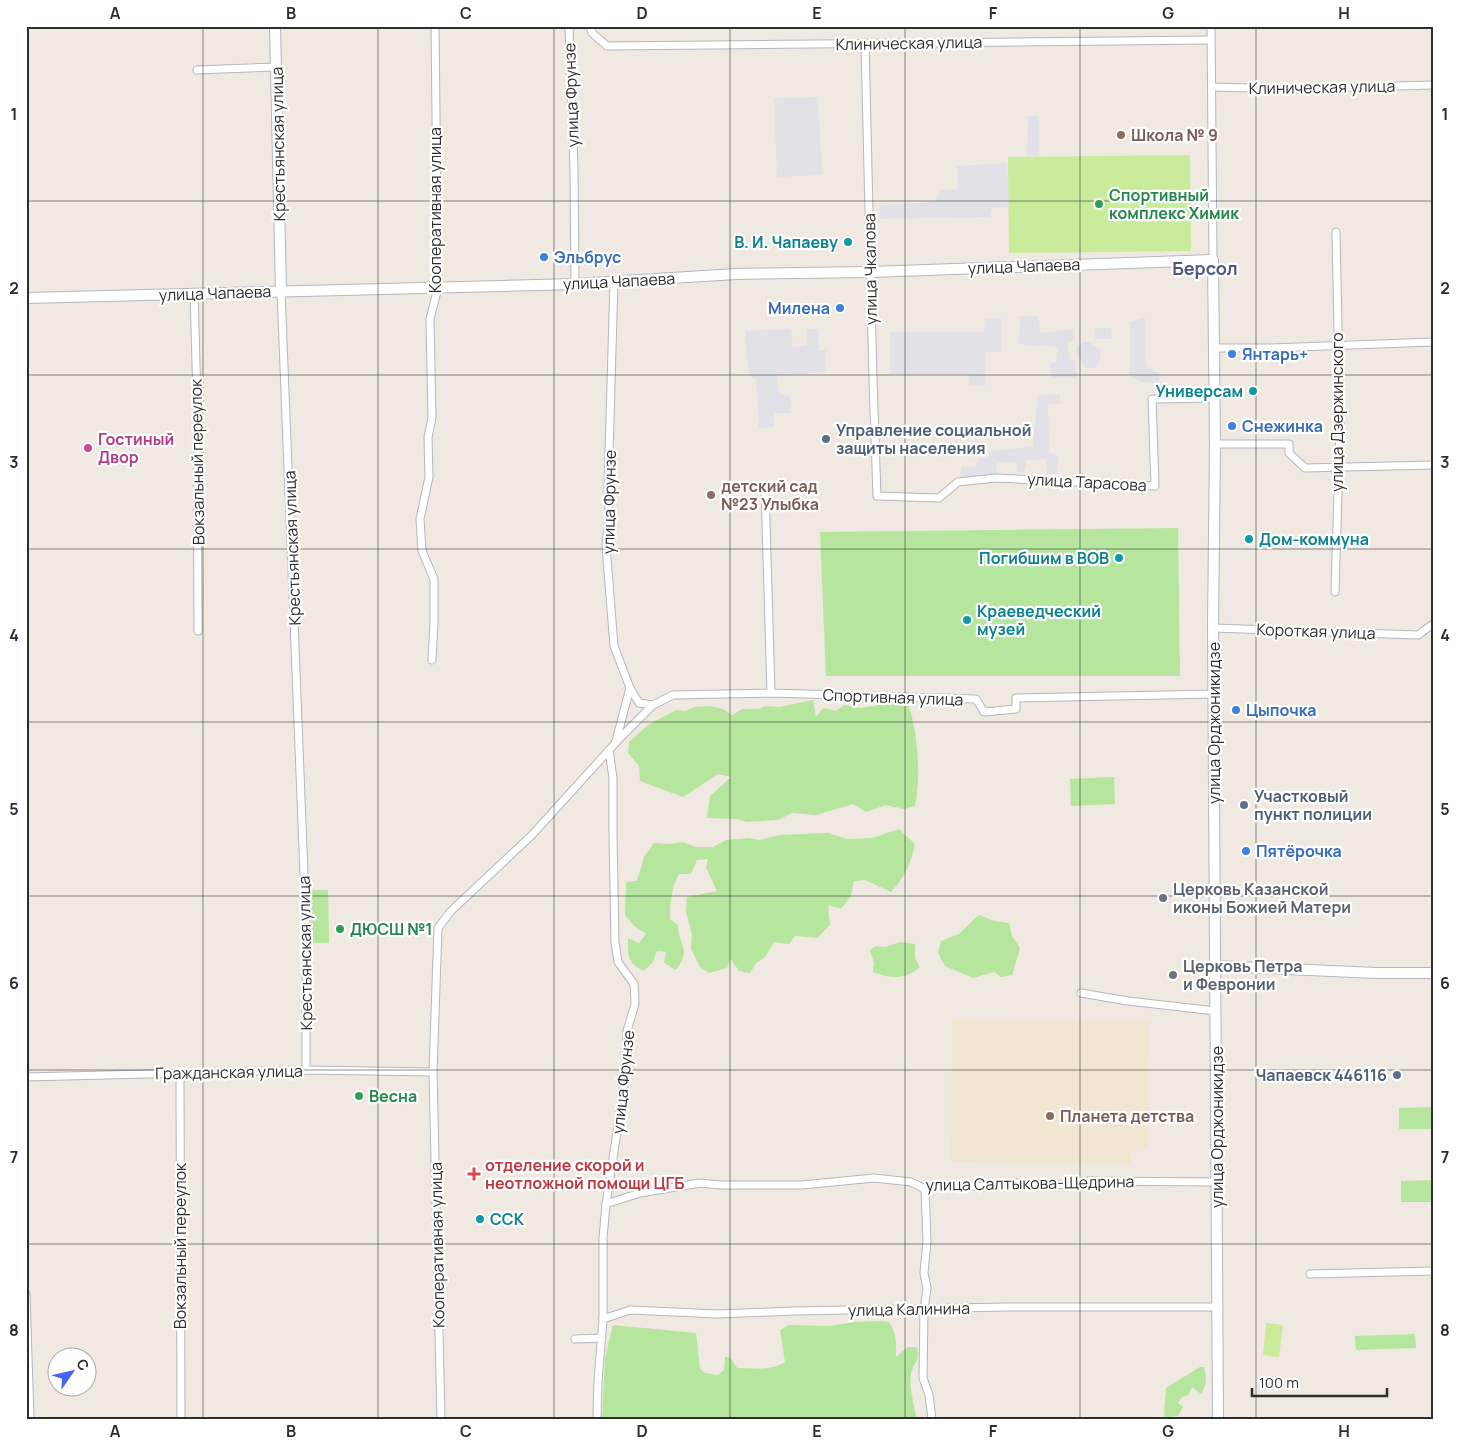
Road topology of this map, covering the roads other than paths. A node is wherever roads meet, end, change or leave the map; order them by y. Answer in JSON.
{"nodes":[{"id":1,"x":275,"y":26,"type":"edge"},
{"id":2,"x":435,"y":26,"type":"edge"},
{"id":3,"x":569,"y":26,"type":"edge"},
{"id":4,"x":590,"y":26,"type":"edge"},
{"id":5,"x":1211,"y":26,"type":"edge"},
{"id":6,"x":1211,"y":40,"type":"junction"},
{"id":7,"x":865,"y":43,"type":"junction"},
{"id":8,"x":276,"y":67,"type":"junction"},
{"id":9,"x":197,"y":70,"type":"dead end"},
{"id":10,"x":1433,"y":85,"type":"edge"},
{"id":11,"x":1212,"y":87,"type":"junction"},
{"id":12,"x":1336,"y":232,"type":"dead end"},
{"id":13,"x":1213,"y":260,"type":"junction"},
{"id":14,"x":870,"y":272,"type":"junction"},
{"id":15,"x":614,"y":281,"type":"junction"},
{"id":16,"x":575,"y":284,"type":"junction"},
{"id":17,"x":438,"y":288,"type":"junction"},
{"id":18,"x":281,"y":291,"type":"junction"},
{"id":19,"x":194,"y":293,"type":"junction"},
{"id":20,"x":26,"y":298,"type":"edge"},
{"id":21,"x":1433,"y":342,"type":"edge"},
{"id":22,"x":1339,"y":346,"type":"junction"},
{"id":23,"x":1213,"y":348,"type":"junction"},
{"id":24,"x":1214,"y":398,"type":"junction"},
{"id":25,"x":1215,"y":444,"type":"junction"},
{"id":26,"x":1433,"y":465,"type":"edge"},
{"id":27,"x":1338,"y":466,"type":"junction"},
{"id":28,"x":765,"y":487,"type":"dead end"},
{"id":29,"x":877,"y":496,"type":"joint"},
{"id":30,"x":1335,"y":592,"type":"dead end"},
{"id":31,"x":1433,"y":624,"type":"edge"},
{"id":32,"x":1214,"y":628,"type":"junction"},
{"id":33,"x":198,"y":631,"type":"dead end"},
{"id":34,"x":432,"y":660,"type":"dead end"},
{"id":35,"x":630,"y":688,"type":"junction"},
{"id":36,"x":771,"y":693,"type":"junction"},
{"id":37,"x":1214,"y":694,"type":"junction"},
{"id":38,"x":673,"y":695,"type":"joint"},
{"id":39,"x":653,"y":706,"type":"junction"},
{"id":40,"x":615,"y":744,"type":"junction"},
{"id":41,"x":609,"y":750,"type":"junction"},
{"id":42,"x":1216,"y":966,"type":"junction"},
{"id":43,"x":1433,"y":973,"type":"edge"},
{"id":44,"x":1081,"y":993,"type":"dead end"},
{"id":45,"x":1216,"y":1011,"type":"junction"},
{"id":46,"x":306,"y":1070,"type":"junction"},
{"id":47,"x":433,"y":1072,"type":"junction"},
{"id":48,"x":180,"y":1074,"type":"junction"},
{"id":49,"x":26,"y":1077,"type":"edge"},
{"id":50,"x":1217,"y":1182,"type":"junction"},
{"id":51,"x":925,"y":1189,"type":"junction"},
{"id":52,"x":606,"y":1204,"type":"junction"},
{"id":53,"x":1433,"y":1271,"type":"edge"},
{"id":54,"x":1310,"y":1274,"type":"dead end"},
{"id":55,"x":26,"y":1294,"type":"edge"},
{"id":56,"x":1216,"y":1307,"type":"junction"},
{"id":57,"x":924,"y":1310,"type":"junction"},
{"id":58,"x":603,"y":1319,"type":"junction"},
{"id":59,"x":602,"y":1338,"type":"junction"},
{"id":60,"x":575,"y":1339,"type":"dead end"},
{"id":61,"x":30,"y":1419,"type":"edge"},
{"id":62,"x":181,"y":1419,"type":"edge"},
{"id":63,"x":441,"y":1419,"type":"edge"},
{"id":64,"x":597,"y":1419,"type":"edge"},
{"id":65,"x":932,"y":1419,"type":"edge"},
{"id":66,"x":1218,"y":1419,"type":"edge"}],
"edges":[{"from":1,"to":8,"type":"street","name":"Крестьянская улица"},
{"from":2,"to":17,"type":"street","name":"Кооперативная улица"},
{"from":3,"to":16,"type":"street","name":"улица Фрунзе"},
{"from":4,"to":7,"type":"street","name":"Клиническая улица"},
{"from":5,"to":6,"type":"street","name":"улица Орджоникидзе"},
{"from":6,"to":7,"type":"street","name":"Клиническая улица"},
{"from":6,"to":11,"type":"street","name":"улица Орджоникидзе"},
{"from":7,"to":14,"type":"street","name":"улица Чкалова"},
{"from":8,"to":9,"type":"street"},
{"from":8,"to":18,"type":"street","name":"Крестьянская улица"},
{"from":10,"to":11,"type":"street","name":"Клиническая улица"},
{"from":11,"to":13,"type":"street","name":"улица Орджоникидзе"},
{"from":12,"to":22,"type":"street","name":"улица Дзержинского"},
{"from":13,"to":14,"type":"street","name":"улица Чапаева"},
{"from":13,"to":23,"type":"street","name":"улица Орджоникидзе"},
{"from":14,"to":15,"type":"street","name":"улица Чапаева"},
{"from":14,"to":29,"type":"street","name":"улица Чкалова"},
{"from":15,"to":16,"type":"street","name":"улица Чапаева"},
{"from":15,"to":35,"type":"street","name":"улица Фрунзе"},
{"from":16,"to":17,"type":"street","name":"улица Чапаева"},
{"from":17,"to":18,"type":"street","name":"улица Чапаева"},
{"from":17,"to":34,"type":"street","name":"Кооперативная улица"},
{"from":18,"to":19,"type":"street","name":"улица Чапаева"},
{"from":18,"to":46,"type":"street","name":"Крестьянская улица"},
{"from":19,"to":20,"type":"street","name":"улица Чапаева"},
{"from":19,"to":33,"type":"street","name":"Вокзальный переулок"},
{"from":21,"to":22,"type":"street"},
{"from":22,"to":23,"type":"street"},
{"from":22,"to":27,"type":"street","name":"улица Дзержинского"},
{"from":23,"to":24,"type":"street","name":"улица Орджоникидзе"},
{"from":24,"to":25,"type":"street","name":"улица Орджоникидзе"},
{"from":24,"to":29,"type":"street","name":"улица Тарасова"},
{"from":25,"to":27,"type":"street"},
{"from":25,"to":32,"type":"street","name":"улица Орджоникидзе"},
{"from":26,"to":27,"type":"street"},
{"from":27,"to":30,"type":"street","name":"улица Дзержинского"},
{"from":28,"to":36,"type":"street"},
{"from":31,"to":32,"type":"street","name":"Короткая улица"},
{"from":32,"to":37,"type":"street","name":"улица Орджоникидзе"},
{"from":35,"to":39,"type":"street","name":"улица Фрунзе"},
{"from":35,"to":40,"type":"street"},
{"from":36,"to":37,"type":"street","name":"Спортивная улица"},
{"from":36,"to":38,"type":"street","name":"Спортивная улица"},
{"from":37,"to":42,"type":"street","name":"улица Орджоникидзе"},
{"from":38,"to":39,"type":"street","name":"Кооперативная улица"},
{"from":39,"to":40,"type":"street","name":"Кооперативная улица"},
{"from":40,"to":41,"type":"street","name":"Кооперативная улица"},
{"from":41,"to":47,"type":"street","name":"Кооперативная улица"},
{"from":41,"to":52,"type":"street","name":"улица Фрунзе"},
{"from":42,"to":43,"type":"street"},
{"from":42,"to":45,"type":"street","name":"улица Орджоникидзе"},
{"from":44,"to":45,"type":"street"},
{"from":45,"to":50,"type":"street","name":"улица Орджоникидзе"},
{"from":46,"to":47,"type":"street","name":"Гражданская улица"},
{"from":46,"to":48,"type":"street","name":"Гражданская улица"},
{"from":47,"to":63,"type":"street","name":"Кооперативная улица"},
{"from":48,"to":49,"type":"street","name":"Гражданская улица"},
{"from":48,"to":62,"type":"street","name":"Вокзальный переулок"},
{"from":50,"to":51,"type":"street","name":"улица Салтыкова-Щедрина"},
{"from":50,"to":56,"type":"street","name":"улица Орджоникидзе"},
{"from":51,"to":52,"type":"street","name":"улица Салтыкова-Щедрина"},
{"from":51,"to":57,"type":"street"},
{"from":52,"to":58,"type":"street","name":"улица Фрунзе"},
{"from":53,"to":54,"type":"street"},
{"from":55,"to":61,"type":"street"},
{"from":56,"to":57,"type":"street","name":"улица Калинина"},
{"from":56,"to":66,"type":"street","name":"улица Орджоникидзе"},
{"from":57,"to":58,"type":"street","name":"улица Калинина"},
{"from":57,"to":65,"type":"street"},
{"from":58,"to":59,"type":"street","name":"улица Фрунзе"},
{"from":59,"to":60,"type":"street"},
{"from":59,"to":64,"type":"street","name":"улица Фрунзе"}]}
